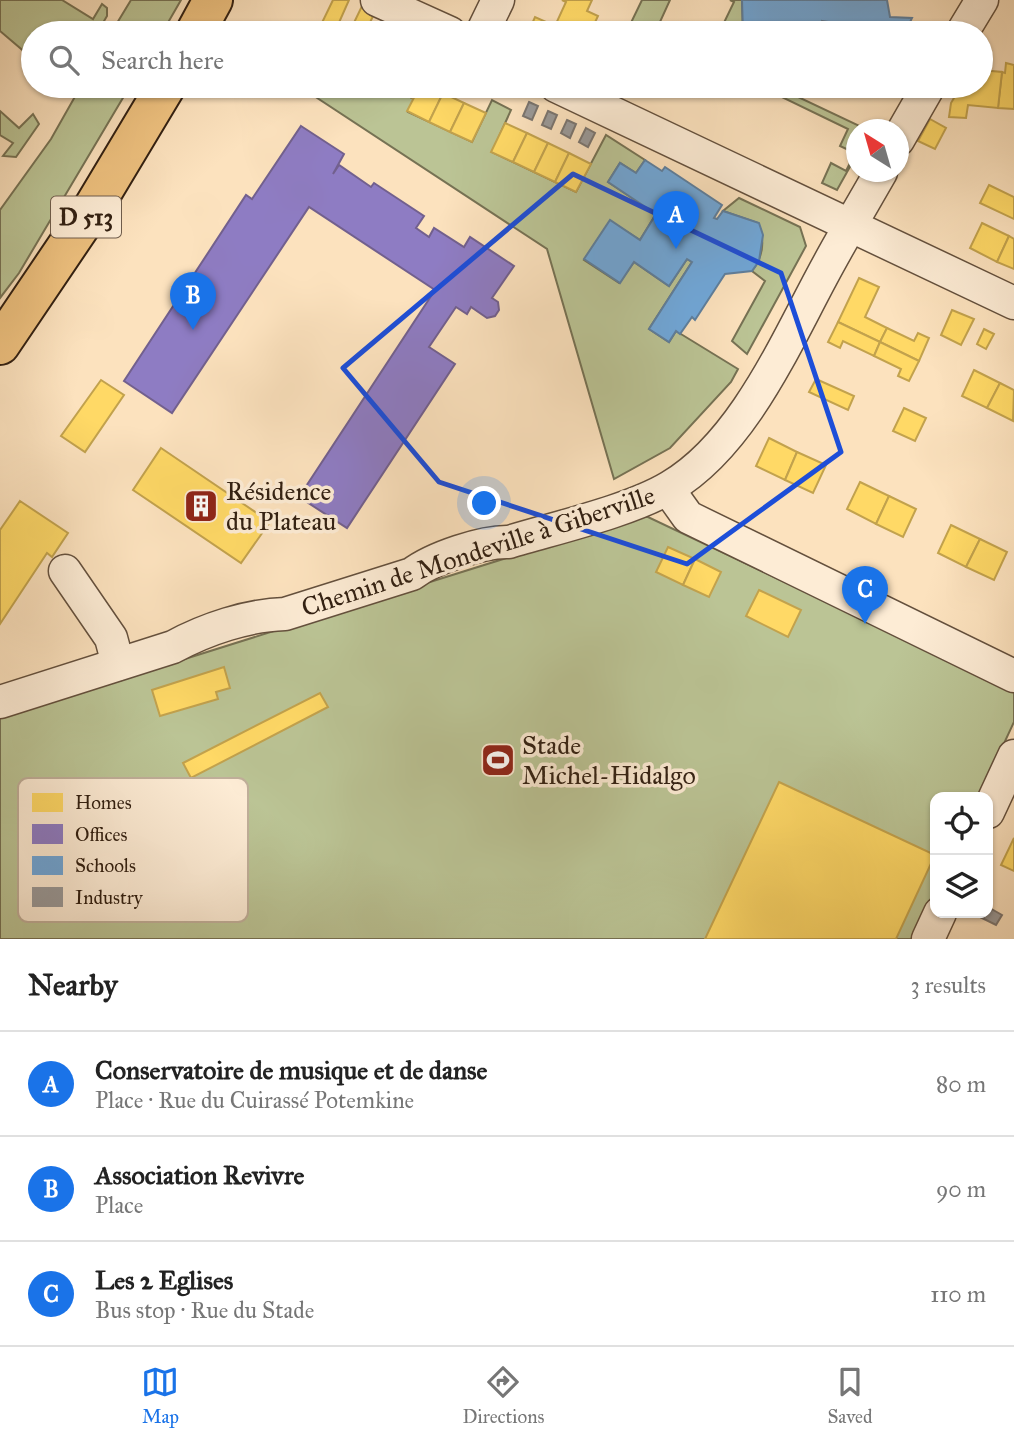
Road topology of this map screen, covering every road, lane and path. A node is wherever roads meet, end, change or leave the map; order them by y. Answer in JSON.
{"nodes":[{"id":1,"x":213,"y":0,"type":"edge"},
{"id":2,"x":377,"y":0,"type":"edge"},
{"id":3,"x":498,"y":0,"type":"edge"},
{"id":4,"x":982,"y":0,"type":"edge"},
{"id":5,"x":202,"y":21,"type":"edge"},
{"id":6,"x":423,"y":21,"type":"edge"},
{"id":7,"x":488,"y":21,"type":"edge"},
{"id":8,"x":969,"y":21,"type":"edge"},
{"id":9,"x":159,"y":98,"type":"edge"},
{"id":10,"x":581,"y":98,"type":"edge"},
{"id":11,"x":922,"y":98,"type":"edge"},
{"id":12,"x":909,"y":121,"type":"edge"},
{"id":13,"x":872,"y":182,"type":"edge"},
{"id":14,"x":839,"y":221,"type":"junction"},
{"id":15,"x":1014,"y":303,"type":"edge"},
{"id":16,"x":0,"y":345,"type":"edge"},
{"id":17,"x":668,"y":489,"type":"junction"},
{"id":18,"x":65,"y":571,"type":"dead end"},
{"id":19,"x":118,"y":664,"type":"junction"},
{"id":20,"x":1014,"y":676,"type":"edge"},
{"id":21,"x":0,"y":702,"type":"edge"},
{"id":22,"x":1014,"y":756,"type":"edge"},
{"id":23,"x":993,"y":801,"type":"edge"},
{"id":24,"x":938,"y":918,"type":"edge"},
{"id":25,"x":928,"y":939,"type":"edge"}],
"edges":[{"from":1,"to":5,"type":"main road"},
{"from":2,"to":6,"type":"street"},
{"from":3,"to":7,"type":"street"},
{"from":4,"to":8,"type":"street"},
{"from":9,"to":16,"type":"main road","number":"D 513"},
{"from":10,"to":14,"type":"street"},
{"from":11,"to":12,"type":"street"},
{"from":13,"to":14,"type":"street","name":"Chemin de Mondeville à Giberville"},
{"from":14,"to":15,"type":"street"},
{"from":14,"to":17,"type":"street","name":"Chemin de Mondeville à Giberville"},
{"from":17,"to":19,"type":"street","name":"Chemin de Mondeville à Giberville"},
{"from":17,"to":20,"type":"street"},
{"from":18,"to":19,"type":"street"},
{"from":19,"to":21,"type":"street","name":"Chemin de Mondeville à Giberville"},
{"from":22,"to":23,"type":"street"},
{"from":24,"to":25,"type":"street"}]}
